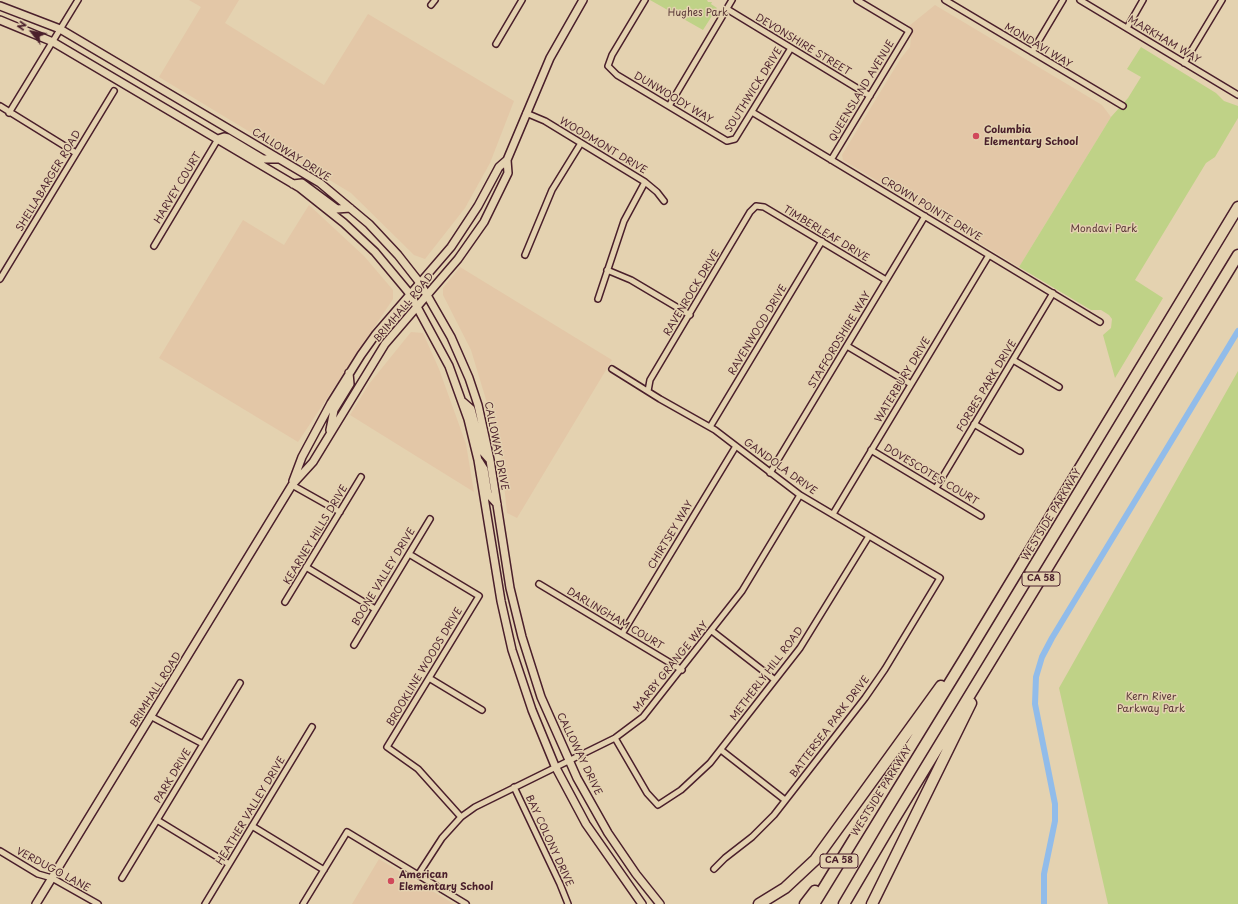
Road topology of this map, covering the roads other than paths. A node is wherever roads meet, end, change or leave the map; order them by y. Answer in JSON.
{"nodes":[{"id":1,"x":78,"y":0,"type":"edge"},
{"id":2,"x":522,"y":0,"type":"edge"},
{"id":3,"x":584,"y":0,"type":"edge"},
{"id":4,"x":645,"y":0,"type":"edge"},
{"id":5,"x":732,"y":0,"type":"edge"},
{"id":6,"x":857,"y":0,"type":"edge"},
{"id":7,"x":945,"y":0,"type":"edge"},
{"id":8,"x":1063,"y":0,"type":"edge"},
{"id":9,"x":1080,"y":0,"type":"edge"},
{"id":10,"x":1143,"y":0,"type":"edge"},
{"id":11,"x":1222,"y":0,"type":"edge"},
{"id":12,"x":0,"y":6,"type":"edge"},
{"id":13,"x":727,"y":9,"type":"junction"},
{"id":14,"x":0,"y":20,"type":"edge"},
{"id":15,"x":1127,"y":28,"type":"junction"},
{"id":16,"x":60,"y":30,"type":"junction"},
{"id":17,"x":53,"y":42,"type":"junction"},
{"id":18,"x":496,"y":44,"type":"dead end"},
{"id":19,"x":791,"y":48,"type":"junction"},
{"id":20,"x":1032,"y":52,"type":"junction"},
{"id":21,"x":1184,"y":63,"type":"junction"},
{"id":22,"x":114,"y":91,"type":"dead end"},
{"id":23,"x":1238,"y":95,"type":"edge"},
{"id":24,"x":870,"y":96,"type":"junction"},
{"id":25,"x":0,"y":106,"type":"edge"},
{"id":26,"x":669,"y":106,"type":"junction"},
{"id":27,"x":1123,"y":106,"type":"dead end"},
{"id":28,"x":752,"y":112,"type":"junction"},
{"id":29,"x":9,"y":113,"type":"junction"},
{"id":30,"x":526,"y":113,"type":"junction"},
{"id":31,"x":218,"y":139,"type":"junction"},
{"id":32,"x":731,"y":141,"type":"joint"},
{"id":33,"x":581,"y":143,"type":"junction"},
{"id":34,"x":76,"y":153,"type":"junction"},
{"id":35,"x":280,"y":160,"type":"junction"},
{"id":36,"x":506,"y":160,"type":"junction"},
{"id":37,"x":832,"y":160,"type":"junction"},
{"id":38,"x":645,"y":182,"type":"junction"},
{"id":39,"x":292,"y":184,"type":"junction"},
{"id":40,"x":664,"y":201,"type":"dead end"},
{"id":41,"x":756,"y":206,"type":"joint"},
{"id":42,"x":1238,"y":207,"type":"edge"},
{"id":43,"x":350,"y":208,"type":"junction"},
{"id":44,"x":925,"y":216,"type":"junction"},
{"id":45,"x":822,"y":241,"type":"junction"},
{"id":46,"x":154,"y":246,"type":"dead end"},
{"id":47,"x":524,"y":255,"type":"dead end"},
{"id":48,"x":989,"y":255,"type":"junction"},
{"id":49,"x":1238,"y":255,"type":"edge"},
{"id":50,"x":607,"y":270,"type":"junction"},
{"id":51,"x":0,"y":279,"type":"edge"},
{"id":52,"x":886,"y":280,"type":"junction"},
{"id":53,"x":420,"y":283,"type":"junction"},
{"id":54,"x":1053,"y":293,"type":"junction"},
{"id":55,"x":410,"y":294,"type":"junction"},
{"id":56,"x":427,"y":295,"type":"junction"},
{"id":57,"x":598,"y":299,"type":"dead end"},
{"id":58,"x":418,"y":307,"type":"junction"},
{"id":59,"x":690,"y":315,"type":"junction"},
{"id":60,"x":1100,"y":322,"type":"dead end"},
{"id":61,"x":846,"y":346,"type":"junction"},
{"id":62,"x":1013,"y":360,"type":"junction"},
{"id":63,"x":612,"y":369,"type":"dead end"},
{"id":64,"x":349,"y":373,"type":"junction"},
{"id":65,"x":911,"y":384,"type":"junction"},
{"id":66,"x":1059,"y":387,"type":"dead end"},
{"id":67,"x":648,"y":391,"type":"junction"},
{"id":68,"x":463,"y":402,"type":"junction"},
{"id":69,"x":974,"y":424,"type":"junction"},
{"id":70,"x":710,"y":427,"type":"junction"},
{"id":71,"x":328,"y":436,"type":"junction"},
{"id":72,"x":736,"y":446,"type":"junction"},
{"id":73,"x":871,"y":450,"type":"junction"},
{"id":74,"x":1020,"y":452,"type":"dead end"},
{"id":75,"x":478,"y":460,"type":"junction"},
{"id":76,"x":490,"y":460,"type":"junction"},
{"id":77,"x":770,"y":473,"type":"junction"},
{"id":78,"x":362,"y":477,"type":"dead end"},
{"id":79,"x":292,"y":485,"type":"junction"},
{"id":80,"x":936,"y":488,"type":"junction"},
{"id":81,"x":800,"y":495,"type":"junction"},
{"id":82,"x":497,"y":504,"type":"junction"},
{"id":83,"x":340,"y":512,"type":"junction"},
{"id":84,"x":833,"y":514,"type":"junction"},
{"id":85,"x":981,"y":516,"type":"dead end"},
{"id":86,"x":430,"y":519,"type":"dead end"},
{"id":87,"x":869,"y":536,"type":"junction"},
{"id":88,"x":409,"y":554,"type":"junction"},
{"id":89,"x":306,"y":567,"type":"junction"},
{"id":90,"x":940,"y":578,"type":"joint"},
{"id":91,"x":539,"y":584,"type":"dead end"},
{"id":92,"x":285,"y":602,"type":"dead end"},
{"id":93,"x":375,"y":609,"type":"junction"},
{"id":94,"x":712,"y":631,"type":"junction"},
{"id":95,"x":622,"y":634,"type":"junction"},
{"id":96,"x":354,"y":644,"type":"dead end"},
{"id":97,"x":968,"y":654,"type":"junction"},
{"id":98,"x":992,"y":660,"type":"junction"},
{"id":99,"x":682,"y":670,"type":"junction"},
{"id":100,"x":429,"y":678,"type":"junction"},
{"id":101,"x":775,"y":680,"type":"junction"},
{"id":102,"x":240,"y":683,"type":"dead end"},
{"id":103,"x":482,"y":710,"type":"dead end"},
{"id":104,"x":152,"y":717,"type":"junction"},
{"id":105,"x":312,"y":727,"type":"dead end"},
{"id":106,"x":615,"y":738,"type":"junction"},
{"id":107,"x":203,"y":744,"type":"junction"},
{"id":108,"x":721,"y":750,"type":"junction"},
{"id":109,"x":569,"y":760,"type":"junction"},
{"id":110,"x":555,"y":766,"type":"junction"},
{"id":111,"x":514,"y":787,"type":"junction"},
{"id":112,"x":786,"y":800,"type":"junction"},
{"id":113,"x":461,"y":817,"type":"junction"},
{"id":114,"x":865,"y":818,"type":"junction"},
{"id":115,"x":157,"y":820,"type":"junction"},
{"id":116,"x":893,"y":821,"type":"junction"},
{"id":117,"x":252,"y":826,"type":"junction"},
{"id":118,"x":0,"y":851,"type":"edge"},
{"id":119,"x":229,"y":864,"type":"junction"},
{"id":120,"x":714,"y":869,"type":"dead end"},
{"id":121,"x":324,"y":870,"type":"junction"},
{"id":122,"x":418,"y":875,"type":"junction"},
{"id":123,"x":52,"y":878,"type":"junction"},
{"id":124,"x":122,"y":878,"type":"dead end"},
{"id":125,"x":36,"y":904,"type":"edge"},
{"id":126,"x":98,"y":904,"type":"edge"},
{"id":127,"x":205,"y":904,"type":"edge"},
{"id":128,"x":303,"y":904,"type":"edge"},
{"id":129,"x":466,"y":904,"type":"edge"},
{"id":130,"x":568,"y":904,"type":"edge"},
{"id":131,"x":642,"y":904,"type":"edge"},
{"id":132,"x":660,"y":904,"type":"edge"},
{"id":133,"x":759,"y":904,"type":"edge"},
{"id":134,"x":805,"y":904,"type":"edge"},
{"id":135,"x":814,"y":904,"type":"edge"},
{"id":136,"x":844,"y":904,"type":"edge"},
{"id":137,"x":850,"y":904,"type":"edge"},
{"id":138,"x":872,"y":904,"type":"edge"}],
"edges":[{"from":1,"to":16,"type":"street"},
{"from":2,"to":18,"type":"street"},
{"from":3,"to":30,"type":"main road","name":"BRIMHALL ROAD"},
{"from":4,"to":26,"type":"street","name":"DUNWOODY WAY"},
{"from":5,"to":13,"type":"street"},
{"from":6,"to":24,"type":"street","name":"QUEENSLAND AVENUE"},
{"from":7,"to":20,"type":"street","name":"MONDAVI WAY"},
{"from":8,"to":20,"type":"street"},
{"from":9,"to":15,"type":"street","name":"MARKHAM WAY"},
{"from":10,"to":15,"type":"street"},
{"from":11,"to":21,"type":"street"},
{"from":12,"to":16,"type":"main road","name":"CALLOWAY DRIVE"},
{"from":13,"to":19,"type":"street","name":"DEVONSHIRE STREET"},
{"from":13,"to":26,"type":"street"},
{"from":14,"to":17,"type":"main road","name":"CALLOWAY DRIVE"},
{"from":15,"to":21,"type":"street","name":"MARKHAM WAY"},
{"from":16,"to":17,"type":"street"},
{"from":16,"to":35,"type":"main road","name":"CALLOWAY DRIVE"},
{"from":17,"to":29,"type":"street"},
{"from":17,"to":31,"type":"main road","name":"CALLOWAY DRIVE"},
{"from":19,"to":24,"type":"street","name":"DEVONSHIRE STREET"},
{"from":19,"to":28,"type":"street","name":"SOUTHWICK DRIVE"},
{"from":20,"to":27,"type":"street","name":"MONDAVI WAY"},
{"from":21,"to":23,"type":"street","name":"MARKHAM WAY"},
{"from":22,"to":34,"type":"street","name":"SHELLABARGER ROAD"},
{"from":24,"to":37,"type":"street","name":"QUEENSLAND AVENUE"},
{"from":25,"to":29,"type":"street"},
{"from":26,"to":32,"type":"street","name":"DUNWOODY WAY"},
{"from":28,"to":32,"type":"street","name":"SOUTHWICK DRIVE"},
{"from":28,"to":37,"type":"street","name":"CROWN POINTE DRIVE"},
{"from":29,"to":34,"type":"street"},
{"from":30,"to":33,"type":"street","name":"WOODMONT DRIVE"},
{"from":30,"to":36,"type":"main road","name":"BRIMHALL ROAD"},
{"from":31,"to":35,"type":"main road"},
{"from":31,"to":39,"type":"main road","name":"CALLOWAY DRIVE"},
{"from":31,"to":46,"type":"street","name":"HARVEY COURT"},
{"from":33,"to":38,"type":"street","name":"WOODMONT DRIVE"},
{"from":33,"to":47,"type":"street"},
{"from":34,"to":51,"type":"street","name":"SHELLABARGER ROAD"},
{"from":35,"to":43,"type":"main road","name":"CALLOWAY DRIVE"},
{"from":36,"to":53,"type":"main road","name":"BRIMHALL ROAD"},
{"from":36,"to":56,"type":"main road","name":"BRIMHALL ROAD"},
{"from":37,"to":44,"type":"street","name":"CROWN POINTE DRIVE"},
{"from":38,"to":40,"type":"street","name":"WOODMONT DRIVE"},
{"from":38,"to":50,"type":"street"},
{"from":39,"to":43,"type":"main road"},
{"from":39,"to":55,"type":"main road","name":"CALLOWAY DRIVE"},
{"from":41,"to":45,"type":"street","name":"TIMBERLEAF DRIVE"},
{"from":41,"to":59,"type":"street","name":"RAVENROCK DRIVE"},
{"from":42,"to":97,"type":"highway","name":"WESTSIDE PARKWAY","number":"CA 58"},
{"from":43,"to":53,"type":"main road","name":"CALLOWAY DRIVE"},
{"from":44,"to":48,"type":"street","name":"CROWN POINTE DRIVE"},
{"from":44,"to":52,"type":"street","name":"STAFFORDSHIRE WAY"},
{"from":45,"to":52,"type":"street","name":"TIMBERLEAF DRIVE"},
{"from":45,"to":70,"type":"street","name":"RAVENWOOD DRIVE"},
{"from":48,"to":54,"type":"street","name":"CROWN POINTE DRIVE"},
{"from":48,"to":65,"type":"street","name":"WATERBURY DRIVE"},
{"from":49,"to":98,"type":"highway","number":"CA 58"},
{"from":50,"to":57,"type":"street"},
{"from":50,"to":59,"type":"street"},
{"from":52,"to":61,"type":"street","name":"STAFFORDSHIRE WAY"},
{"from":53,"to":55,"type":"main road","name":"BRIMHALL ROAD"},
{"from":53,"to":56,"type":"main road","name":"CALLOWAY DRIVE"},
{"from":54,"to":60,"type":"street","name":"CROWN POINTE DRIVE"},
{"from":54,"to":62,"type":"street","name":"FORBES PARK DRIVE"},
{"from":55,"to":58,"type":"main road","name":"CALLOWAY DRIVE"},
{"from":55,"to":64,"type":"main road","name":"BRIMHALL ROAD"},
{"from":56,"to":58,"type":"main road","name":"BRIMHALL ROAD"},
{"from":56,"to":76,"type":"main road","name":"CALLOWAY DRIVE"},
{"from":58,"to":68,"type":"main road","name":"CALLOWAY DRIVE"},
{"from":58,"to":71,"type":"main road","name":"BRIMHALL ROAD"},
{"from":59,"to":67,"type":"street","name":"RAVENROCK DRIVE"},
{"from":61,"to":65,"type":"street"},
{"from":61,"to":77,"type":"street","name":"STAFFORDSHIRE WAY"},
{"from":62,"to":66,"type":"street"},
{"from":62,"to":69,"type":"street","name":"FORBES PARK DRIVE"},
{"from":63,"to":67,"type":"street","name":"GANDOLA DRIVE"},
{"from":64,"to":71,"type":"main road"},
{"from":64,"to":79,"type":"main road","name":"BRIMHALL ROAD"},
{"from":65,"to":73,"type":"street","name":"WATERBURY DRIVE"},
{"from":67,"to":70,"type":"street","name":"GANDOLA DRIVE"},
{"from":68,"to":75,"type":"main road","name":"CALLOWAY DRIVE"},
{"from":68,"to":76,"type":"main road"},
{"from":69,"to":74,"type":"street"},
{"from":69,"to":80,"type":"street","name":"FORBES PARK DRIVE"},
{"from":70,"to":72,"type":"street","name":"GANDOLA DRIVE"},
{"from":71,"to":79,"type":"main road","name":"BRIMHALL ROAD"},
{"from":72,"to":77,"type":"street","name":"GANDOLA DRIVE"},
{"from":72,"to":95,"type":"street","name":"CHIRTSEY WAY"},
{"from":73,"to":80,"type":"street","name":"DOVESCOTES COURT"},
{"from":73,"to":84,"type":"street","name":"WATERBURY DRIVE"},
{"from":75,"to":82,"type":"main road"},
{"from":75,"to":110,"type":"main road","name":"CALLOWAY DRIVE"},
{"from":76,"to":82,"type":"main road","name":"CALLOWAY DRIVE"},
{"from":77,"to":81,"type":"street","name":"GANDOLA DRIVE"},
{"from":78,"to":83,"type":"street","name":"KEARNEY HILLS DRIVE"},
{"from":79,"to":83,"type":"street"},
{"from":79,"to":104,"type":"main road","name":"BRIMHALL ROAD"},
{"from":80,"to":85,"type":"street","name":"DOVESCOTES COURT"},
{"from":81,"to":84,"type":"street","name":"GANDOLA DRIVE"},
{"from":81,"to":94,"type":"street","name":"MARBY GRANGE WAY"},
{"from":82,"to":109,"type":"main road","name":"CALLOWAY DRIVE"},
{"from":83,"to":89,"type":"street","name":"KEARNEY HILLS DRIVE"},
{"from":84,"to":87,"type":"street","name":"GANDOLA DRIVE"},
{"from":86,"to":88,"type":"street","name":"BOONE VALLEY DRIVE"},
{"from":87,"to":90,"type":"street","name":"GANDOLA DRIVE"},
{"from":87,"to":101,"type":"street","name":"METHERLY HILL ROAD"},
{"from":88,"to":93,"type":"street","name":"BOONE VALLEY DRIVE"},
{"from":88,"to":100,"type":"street","name":"BROOKLINE WOODS DRIVE"},
{"from":89,"to":92,"type":"street","name":"KEARNEY HILLS DRIVE"},
{"from":89,"to":93,"type":"street"},
{"from":90,"to":112,"type":"street","name":"BATTERSEA PARK DRIVE"},
{"from":91,"to":95,"type":"street","name":"DARLINGHAM COURT"},
{"from":93,"to":96,"type":"street","name":"BOONE VALLEY DRIVE"},
{"from":94,"to":99,"type":"street","name":"MARBY GRANGE WAY"},
{"from":94,"to":101,"type":"street"},
{"from":95,"to":99,"type":"street","name":"DARLINGHAM COURT"},
{"from":97,"to":114,"type":"highway","name":"WESTSIDE PARKWAY","number":"CA 58"},
{"from":97,"to":133,"type":"highway"},
{"from":98,"to":116,"type":"highway","number":"CA 58"},
{"from":98,"to":138,"type":"highway"},
{"from":99,"to":106,"type":"street","name":"MARBY GRANGE WAY"},
{"from":100,"to":103,"type":"street"},
{"from":100,"to":113,"type":"street","name":"BROOKLINE WOODS DRIVE"},
{"from":101,"to":108,"type":"street","name":"METHERLY HILL ROAD"},
{"from":102,"to":107,"type":"street","name":"PARK DRIVE"},
{"from":104,"to":107,"type":"street"},
{"from":104,"to":123,"type":"main road","name":"BRIMHALL ROAD"},
{"from":105,"to":117,"type":"street","name":"HEATHER VALLEY DRIVE"},
{"from":106,"to":108,"type":"street","name":"METHERLY HILL ROAD"},
{"from":106,"to":109,"type":"street","name":"MARBY GRANGE WAY"},
{"from":107,"to":115,"type":"street","name":"PARK DRIVE"},
{"from":108,"to":112,"type":"street"},
{"from":109,"to":110,"type":"street","name":"MARBY GRANGE WAY"},
{"from":109,"to":132,"type":"main road","name":"CALLOWAY DRIVE"},
{"from":110,"to":111,"type":"street","name":"MARBY GRANGE WAY"},
{"from":110,"to":131,"type":"main road","name":"CALLOWAY DRIVE"},
{"from":111,"to":113,"type":"street","name":"MARBY GRANGE WAY"},
{"from":111,"to":130,"type":"street","name":"BAY COLONY DRIVE"},
{"from":112,"to":120,"type":"street","name":"BATTERSEA PARK DRIVE"},
{"from":113,"to":122,"type":"street","name":"MARBY GRANGE WAY"},
{"from":114,"to":134,"type":"highway"},
{"from":114,"to":135,"type":"highway","name":"WESTSIDE PARKWAY","number":"CA 58"},
{"from":115,"to":119,"type":"street"},
{"from":115,"to":124,"type":"street","name":"PARK DRIVE"},
{"from":116,"to":136,"type":"highway","number":"CA 58"},
{"from":116,"to":137,"type":"highway"},
{"from":117,"to":119,"type":"street","name":"HEATHER VALLEY DRIVE"},
{"from":117,"to":121,"type":"street"},
{"from":118,"to":123,"type":"street","name":"VERDUGO LANE"},
{"from":119,"to":127,"type":"street","name":"HEATHER VALLEY DRIVE"},
{"from":121,"to":122,"type":"street"},
{"from":121,"to":128,"type":"street"},
{"from":122,"to":129,"type":"street"},
{"from":123,"to":125,"type":"main road","name":"BRIMHALL ROAD"},
{"from":123,"to":126,"type":"street","name":"VERDUGO LANE"}]}
